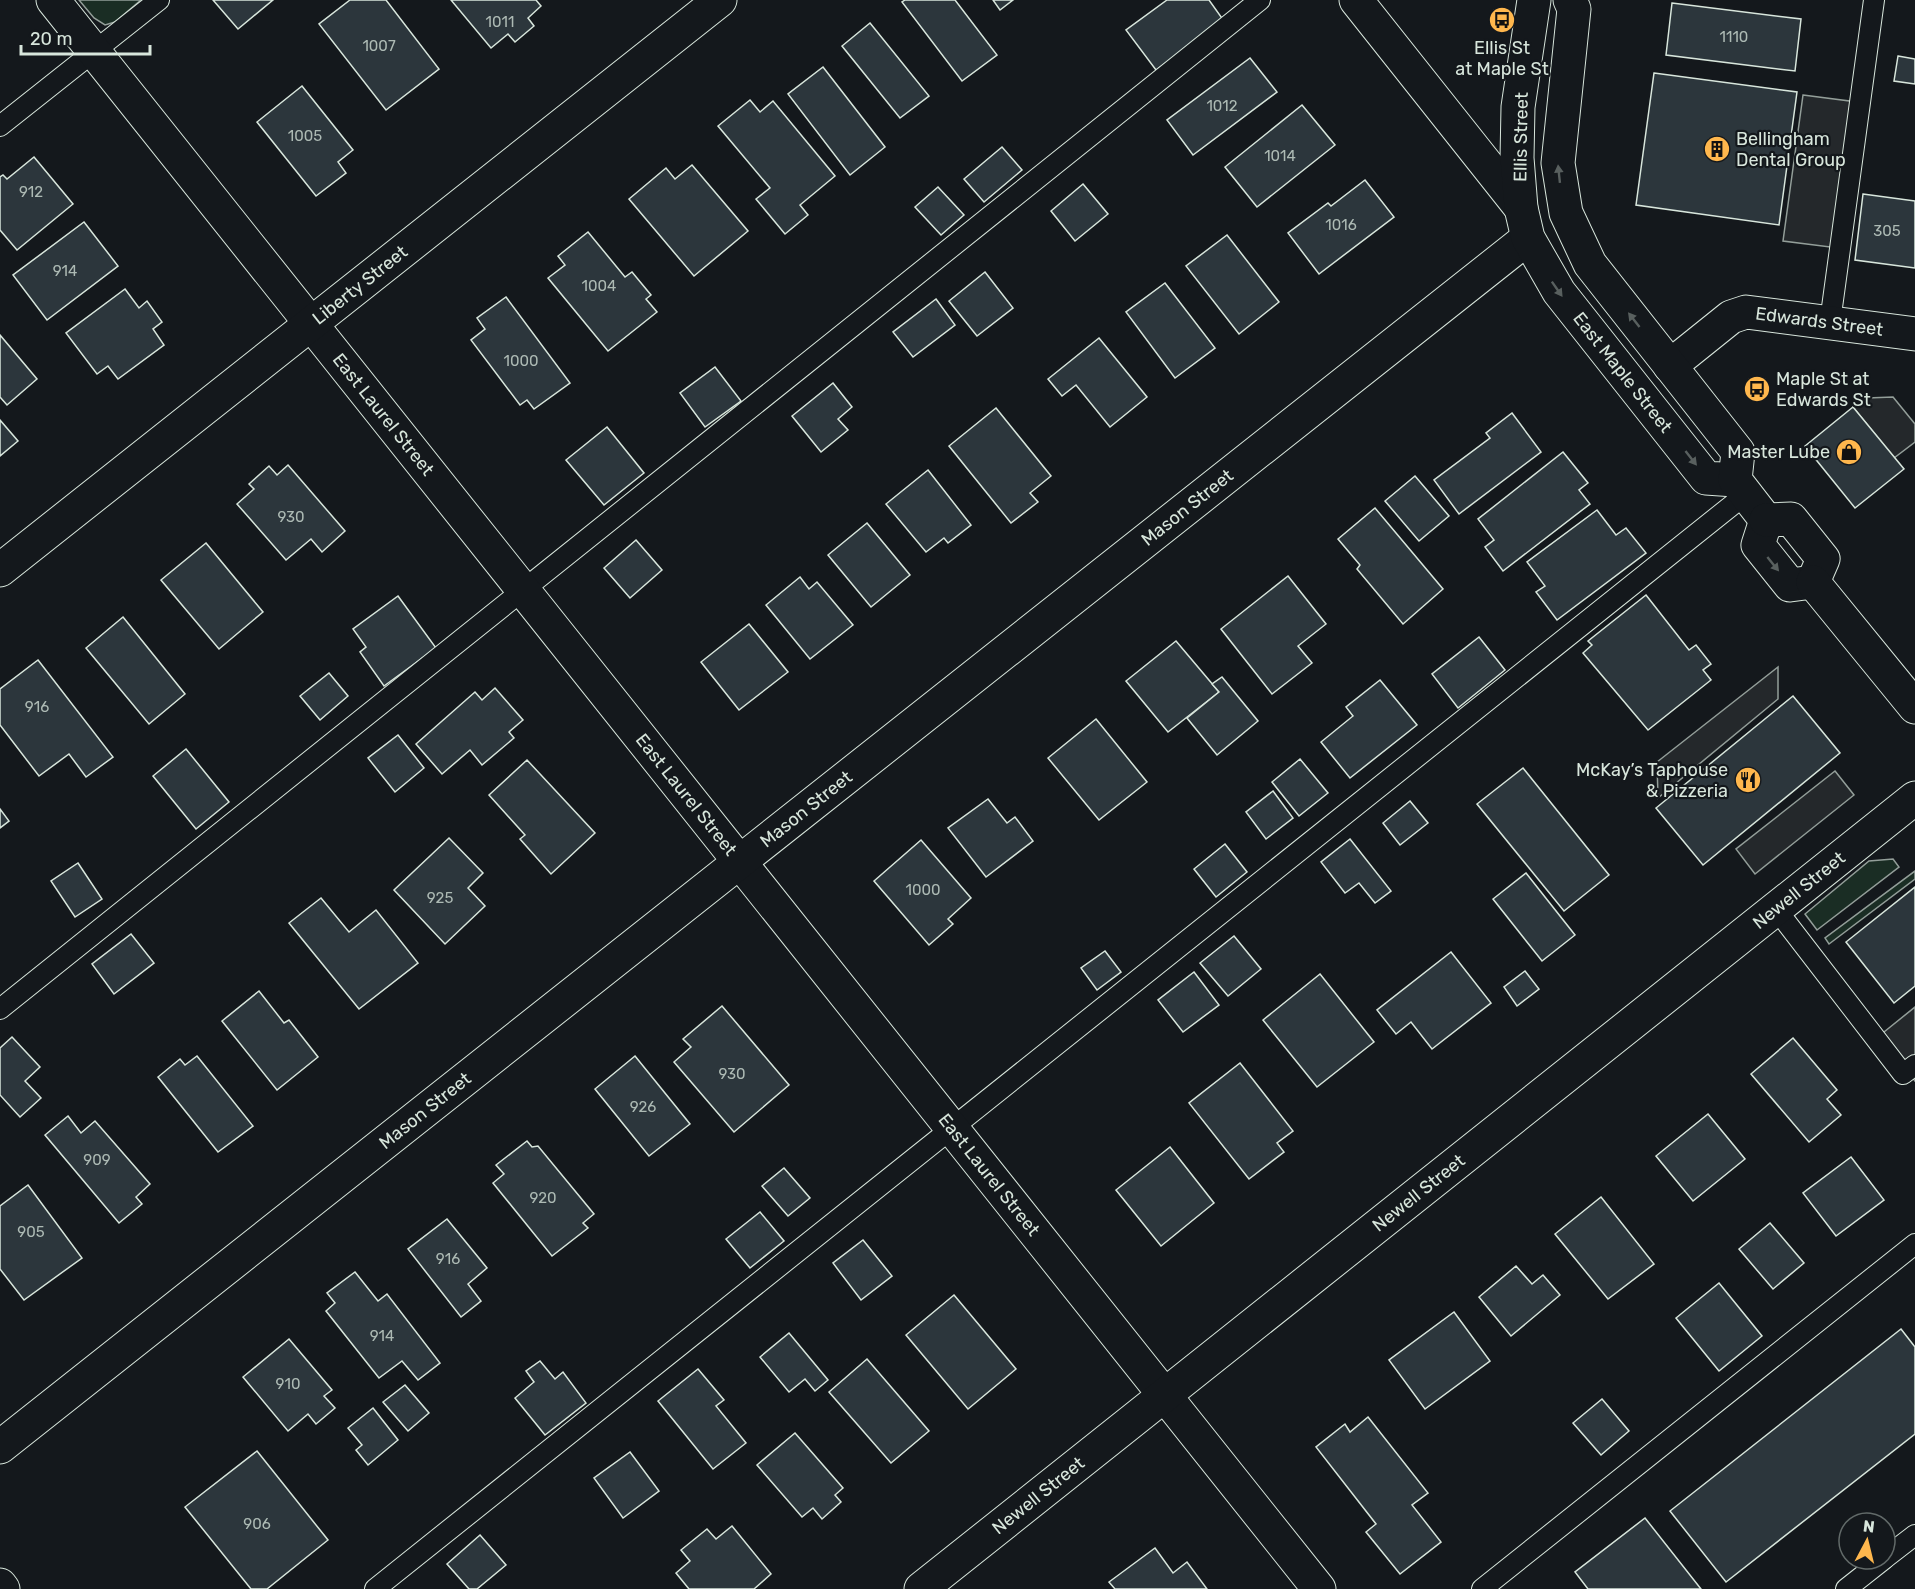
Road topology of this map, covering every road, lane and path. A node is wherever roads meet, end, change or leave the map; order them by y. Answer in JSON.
{"nodes":[{"id":1,"x":53,"y":0,"type":"edge"},
{"id":2,"x":159,"y":0,"type":"edge"},
{"id":3,"x":720,"y":0,"type":"edge"},
{"id":4,"x":1260,"y":0,"type":"edge"},
{"id":5,"x":1356,"y":0,"type":"edge"},
{"id":6,"x":1534,"y":0,"type":"edge"},
{"id":7,"x":1569,"y":0,"type":"edge"},
{"id":8,"x":1874,"y":0,"type":"edge"},
{"id":9,"x":94,"y":52,"type":"junction"},
{"id":10,"x":0,"y":126,"type":"edge"},
{"id":11,"x":1524,"y":223,"type":"junction"},
{"id":12,"x":1830,"y":322,"type":"junction"},
{"id":13,"x":311,"y":324,"type":"junction"},
{"id":14,"x":1915,"y":334,"type":"edge"},
{"id":15,"x":1670,"y":366,"type":"junction"},
{"id":16,"x":1741,"y":487,"type":"junction"},
{"id":17,"x":0,"y":570,"type":"edge"},
{"id":18,"x":524,"y":590,"type":"junction"},
{"id":19,"x":1915,"y":707,"type":"edge"},
{"id":20,"x":1915,"y":798,"type":"edge"},
{"id":21,"x":740,"y":861,"type":"junction"},
{"id":22,"x":1776,"y":909,"type":"junction"},
{"id":23,"x":0,"y":1010,"type":"edge"},
{"id":24,"x":1915,"y":1065,"type":"edge"},
{"id":25,"x":952,"y":1128,"type":"junction"},
{"id":26,"x":1915,"y":1244,"type":"edge"},
{"id":27,"x":1165,"y":1395,"type":"junction"},
{"id":28,"x":0,"y":1447,"type":"edge"},
{"id":29,"x":1915,"y":1535,"type":"edge"},
{"id":30,"x":1897,"y":1549,"type":"edge"},
{"id":31,"x":1869,"y":1571,"type":"edge"},
{"id":32,"x":375,"y":1589,"type":"edge"},
{"id":33,"x":921,"y":1589,"type":"edge"},
{"id":34,"x":1319,"y":1589,"type":"edge"},
{"id":35,"x":1482,"y":1589,"type":"edge"},
{"id":36,"x":1846,"y":1589,"type":"edge"}],
"edges":[{"from":1,"to":9,"type":"street","name":"East Laurel Street"},
{"from":2,"to":9,"type":"lane"},
{"from":3,"to":13,"type":"street","name":"Liberty Street"},
{"from":4,"to":18,"type":"lane"},
{"from":5,"to":11,"type":"street","name":"East Maple Street"},
{"from":6,"to":11,"type":"street","name":"Ellis Street"},
{"from":15,"to":7,"type":"street","name":"Ellis Street","one_way":true},
{"from":8,"to":12,"type":"lane"},
{"from":9,"to":10,"type":"lane"},
{"from":9,"to":13,"type":"street","name":"East Laurel Street"},
{"from":11,"to":16,"type":"street","name":"East Maple Street","one_way":true},
{"from":11,"to":21,"type":"street","name":"Mason Street"},
{"from":12,"to":14,"type":"street","name":"Edwards Street"},
{"from":12,"to":15,"type":"street","name":"Edwards Street"},
{"from":13,"to":17,"type":"street","name":"Liberty Street"},
{"from":13,"to":18,"type":"street","name":"East Laurel Street"},
{"from":15,"to":16,"type":"street"},
{"from":16,"to":19,"type":"street"},
{"from":16,"to":25,"type":"lane"},
{"from":18,"to":21,"type":"street","name":"East Laurel Street"},
{"from":18,"to":23,"type":"lane"},
{"from":20,"to":22,"type":"street","name":"Newell Street"},
{"from":21,"to":25,"type":"street","name":"East Laurel Street"},
{"from":21,"to":28,"type":"street","name":"Mason Street"},
{"from":22,"to":24,"type":"lane"},
{"from":22,"to":27,"type":"street","name":"Newell Street"},
{"from":25,"to":27,"type":"street","name":"East Laurel Street"},
{"from":25,"to":32,"type":"lane"},
{"from":26,"to":35,"type":"lane"},
{"from":27,"to":33,"type":"street","name":"Newell Street"},
{"from":27,"to":34,"type":"street","name":"East Laurel Street"},
{"from":29,"to":30,"type":"lane"},
{"from":31,"to":36,"type":"lane"}]}
